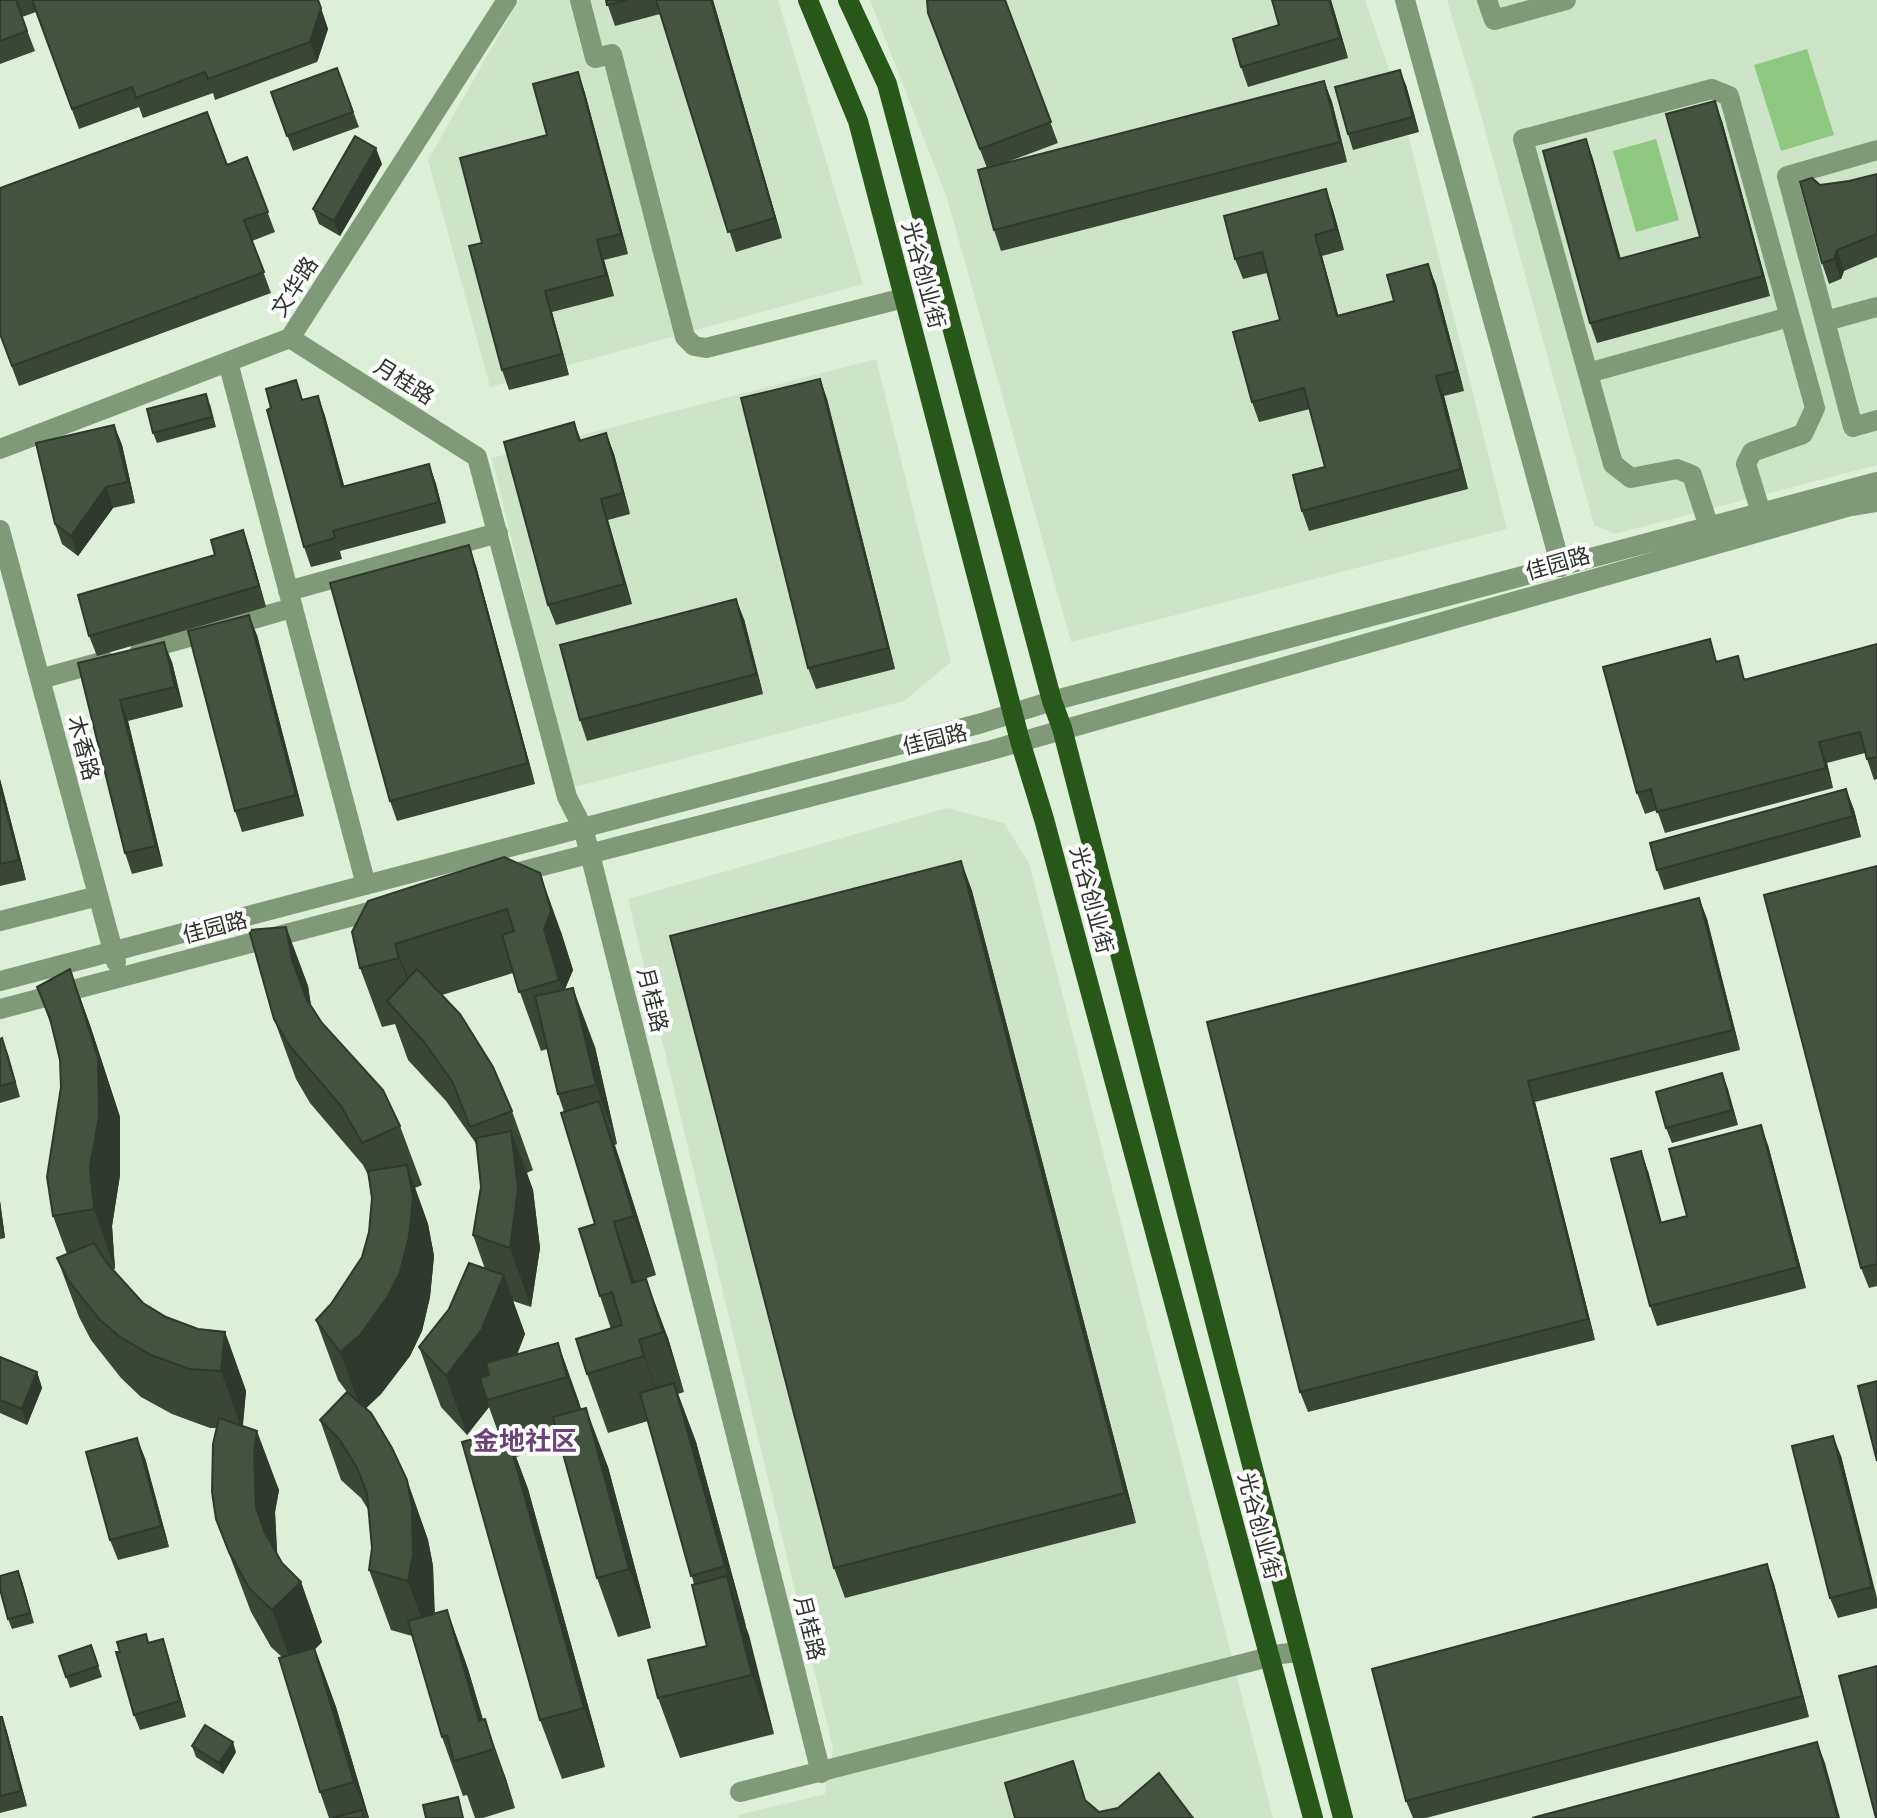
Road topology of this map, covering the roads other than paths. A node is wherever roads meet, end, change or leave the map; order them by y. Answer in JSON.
{"nodes":[{"id":1,"x":507,"y":0,"type":"edge"},
{"id":2,"x":580,"y":0,"type":"edge"},
{"id":3,"x":808,"y":0,"type":"edge"},
{"id":4,"x":848,"y":0,"type":"edge"},
{"id":5,"x":1405,"y":0,"type":"edge"},
{"id":6,"x":1487,"y":0,"type":"edge"},
{"id":7,"x":1566,"y":0,"type":"edge"},
{"id":8,"x":1877,"y":150,"type":"edge"},
{"id":9,"x":904,"y":298,"type":"junction"},
{"id":10,"x":1877,"y":307,"type":"edge"},
{"id":11,"x":1789,"y":317,"type":"junction"},
{"id":12,"x":1826,"y":321,"type":"junction"},
{"id":13,"x":290,"y":338,"type":"junction"},
{"id":14,"x":228,"y":362,"type":"junction"},
{"id":15,"x":1588,"y":373,"type":"junction"},
{"id":16,"x":1877,"y":420,"type":"edge"},
{"id":17,"x":0,"y":449,"type":"edge"},
{"id":18,"x":1877,"y":482,"type":"edge"},
{"id":19,"x":1877,"y":502,"type":"edge"},
{"id":20,"x":1761,"y":513,"type":"junction"},
{"id":21,"x":1709,"y":527,"type":"junction"},
{"id":22,"x":0,"y":530,"type":"edge"},
{"id":23,"x":498,"y":533,"type":"junction"},
{"id":24,"x":1561,"y":567,"type":"junction"},
{"id":25,"x":290,"y":599,"type":"junction"},
{"id":26,"x":40,"y":679,"type":"junction"},
{"id":27,"x":1052,"y":701,"type":"junction"},
{"id":28,"x":1012,"y":712,"type":"junction"},
{"id":29,"x":1062,"y":728,"type":"junction"},
{"id":30,"x":1020,"y":741,"type":"junction"},
{"id":31,"x":583,"y":828,"type":"junction"},
{"id":32,"x":590,"y":854,"type":"junction"},
{"id":33,"x":494,"y":879,"type":"edge"},
{"id":34,"x":366,"y":885,"type":"junction"},
{"id":35,"x":98,"y":896,"type":"junction"},
{"id":36,"x":405,"y":903,"type":"edge"},
{"id":37,"x":0,"y":921,"type":"edge"},
{"id":38,"x":113,"y":951,"type":"junction"},
{"id":39,"x":120,"y":978,"type":"junction"},
{"id":40,"x":0,"y":981,"type":"edge"},
{"id":41,"x":0,"y":1009,"type":"edge"},
{"id":42,"x":1300,"y":1652,"type":"junction"},
{"id":43,"x":1269,"y":1657,"type":"junction"},
{"id":44,"x":821,"y":1773,"type":"junction"},
{"id":45,"x":740,"y":1792,"type":"dead end"},
{"id":46,"x":1313,"y":1818,"type":"edge"},
{"id":47,"x":1343,"y":1818,"type":"edge"}],
"edges":[{"from":1,"to":13,"type":"street","name":"文华路"},
{"from":2,"to":9,"type":"street"},
{"from":3,"to":9,"type":"main road","name":"光谷创业街"},
{"from":4,"to":27,"type":"main road","name":"光谷创业街"},
{"from":5,"to":24,"type":"street"},
{"from":6,"to":7,"type":"street"},
{"from":8,"to":12,"type":"street"},
{"from":9,"to":28,"type":"main road","name":"光谷创业街"},
{"from":10,"to":12,"type":"street"},
{"from":11,"to":15,"type":"street"},
{"from":11,"to":15,"type":"street"},
{"from":11,"to":20,"type":"street"},
{"from":12,"to":16,"type":"street"},
{"from":13,"to":14,"type":"street","name":"文华路"},
{"from":13,"to":23,"type":"street","name":"月桂路"},
{"from":14,"to":17,"type":"street","name":"文华路"},
{"from":14,"to":25,"type":"street"},
{"from":15,"to":21,"type":"street"},
{"from":18,"to":20,"type":"street","name":"佳园路"},
{"from":19,"to":29,"type":"street","name":"佳园路"},
{"from":20,"to":21,"type":"street","name":"佳园路"},
{"from":21,"to":24,"type":"street","name":"佳园路"},
{"from":22,"to":26,"type":"street","name":"木香路"},
{"from":23,"to":25,"type":"street"},
{"from":23,"to":31,"type":"street","name":"月桂路"},
{"from":24,"to":27,"type":"street","name":"佳园路"},
{"from":25,"to":26,"type":"street"},
{"from":25,"to":34,"type":"street"},
{"from":26,"to":35,"type":"street","name":"木香路"},
{"from":27,"to":28,"type":"street","name":"佳园路"},
{"from":27,"to":29,"type":"main road","name":"光谷创业街"},
{"from":28,"to":30,"type":"main road","name":"光谷创业街"},
{"from":28,"to":31,"type":"street","name":"佳园路"},
{"from":29,"to":30,"type":"street","name":"佳园路"},
{"from":29,"to":42,"type":"main road","name":"光谷创业街"},
{"from":30,"to":32,"type":"street","name":"佳园路"},
{"from":30,"to":43,"type":"main road","name":"光谷创业街"},
{"from":31,"to":32,"type":"street","name":"月桂路"},
{"from":31,"to":34,"type":"street","name":"佳园路"},
{"from":32,"to":33,"type":"street","name":"佳园路"},
{"from":32,"to":44,"type":"street","name":"月桂路"},
{"from":34,"to":38,"type":"street","name":"佳园路"},
{"from":35,"to":37,"type":"street"},
{"from":35,"to":38,"type":"street","name":"木香路"},
{"from":36,"to":39,"type":"street","name":"佳园路"},
{"from":38,"to":39,"type":"street","name":"木香路"},
{"from":38,"to":40,"type":"street","name":"佳园路"},
{"from":39,"to":41,"type":"street","name":"佳园路"},
{"from":42,"to":43,"type":"street"},
{"from":42,"to":47,"type":"main road","name":"光谷创业街"},
{"from":43,"to":44,"type":"street"},
{"from":43,"to":46,"type":"main road","name":"光谷创业街"},
{"from":44,"to":45,"type":"street"}]}
